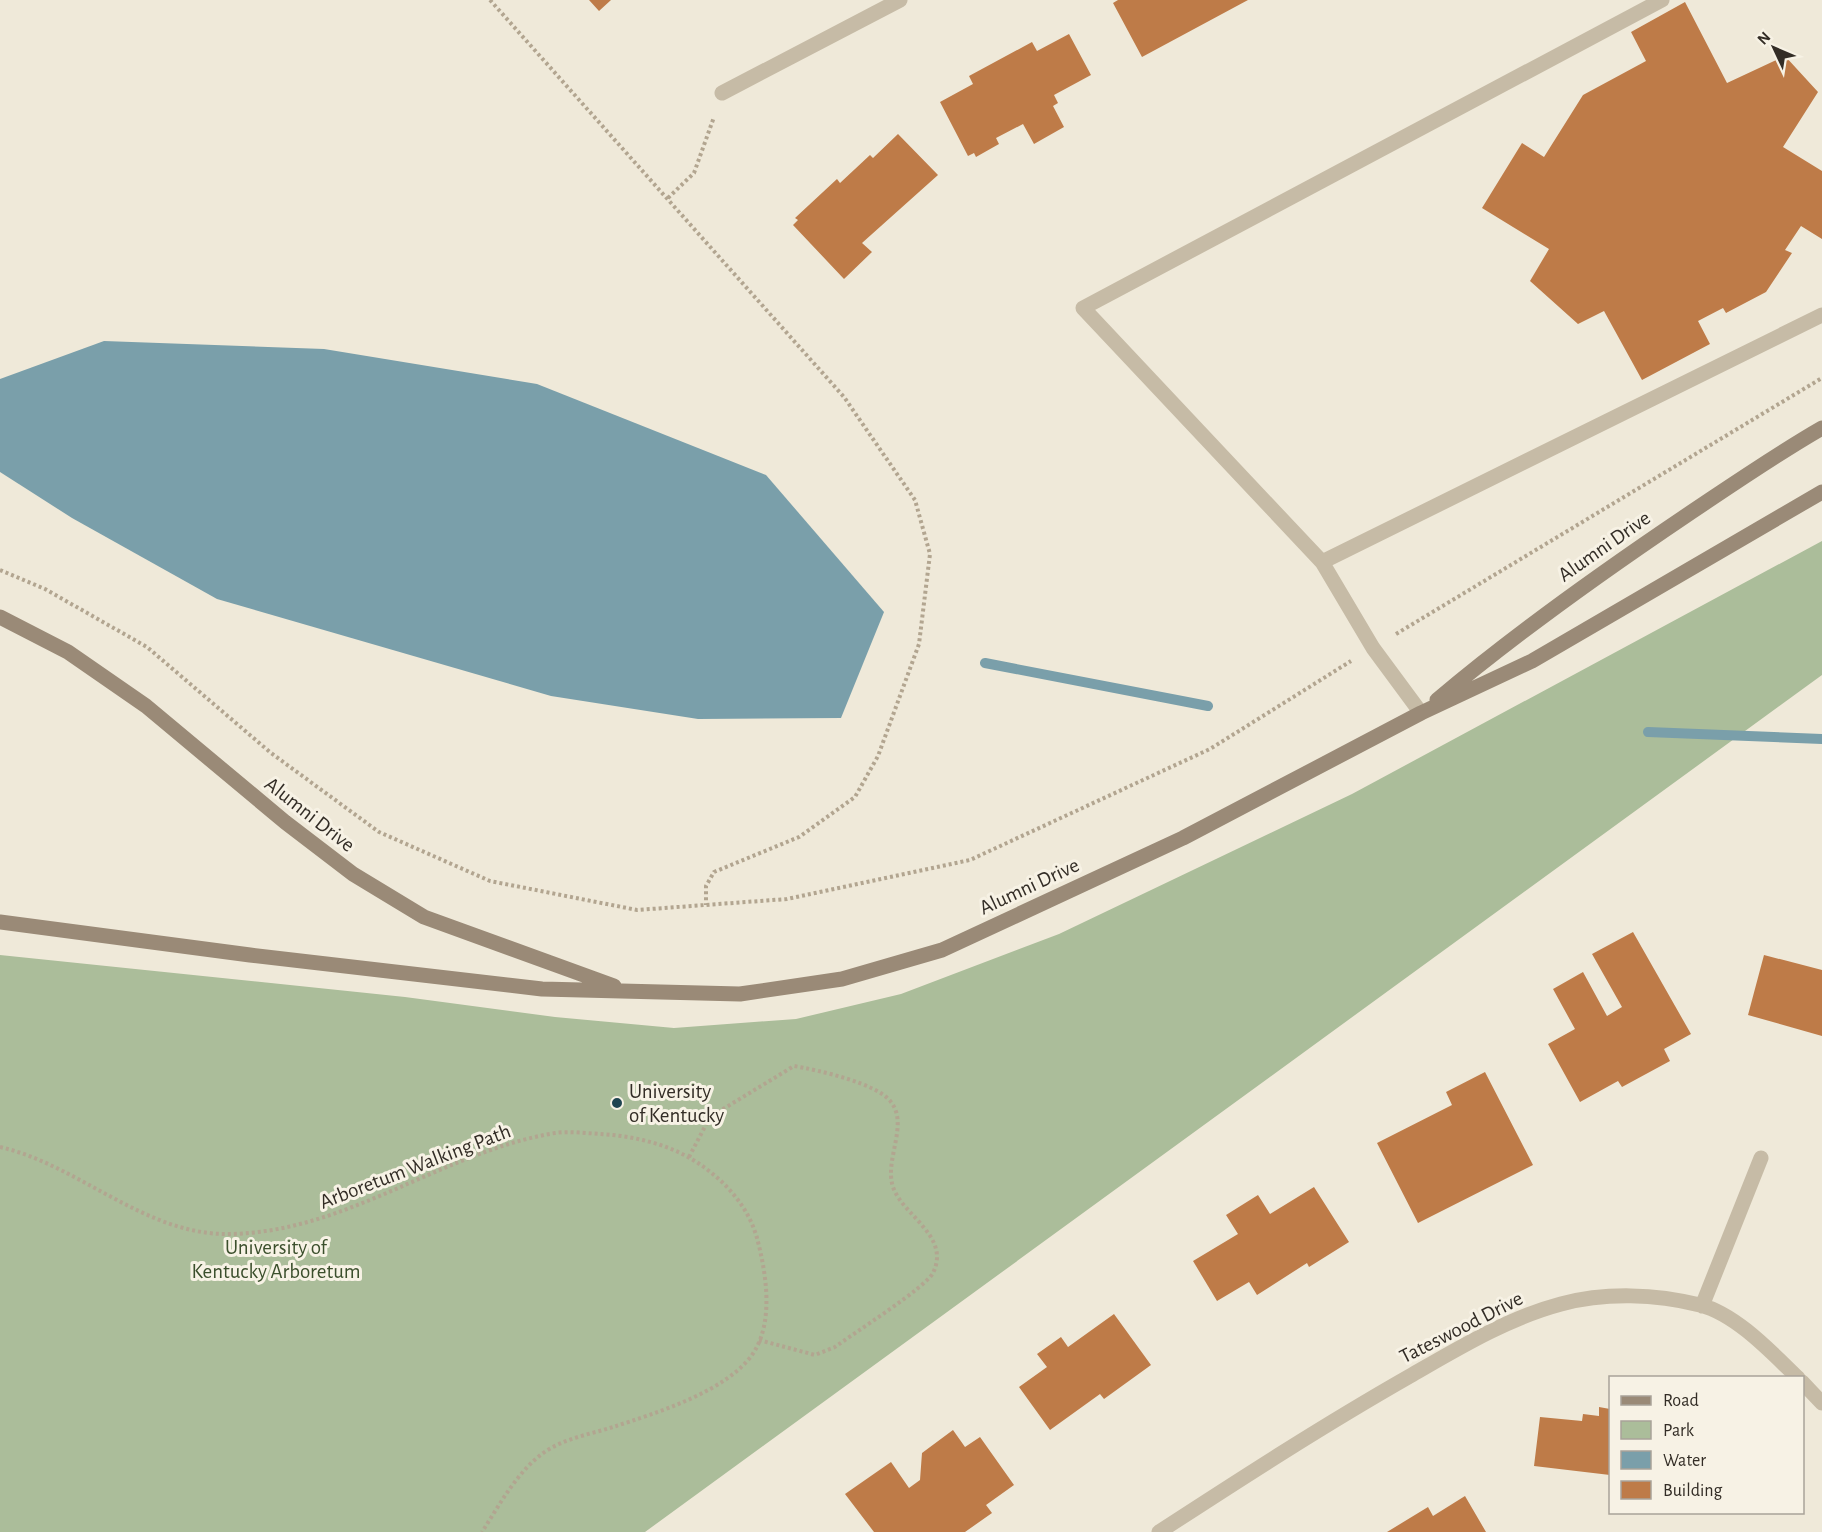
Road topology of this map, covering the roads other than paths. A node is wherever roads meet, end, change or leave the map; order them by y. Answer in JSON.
{"nodes":[{"id":1,"x":900,"y":0,"type":"edge"},
{"id":2,"x":1662,"y":0,"type":"edge"},
{"id":3,"x":722,"y":93,"type":"road end"},
{"id":4,"x":1822,"y":315,"type":"edge"},
{"id":5,"x":1822,"y":428,"type":"edge"},
{"id":6,"x":1822,"y":492,"type":"edge"},
{"id":7,"x":1322,"y":562,"type":"junction"},
{"id":8,"x":0,"y":617,"type":"edge"},
{"id":9,"x":1421,"y":713,"type":"junction"},
{"id":10,"x":0,"y":922,"type":"edge"},
{"id":11,"x":625,"y":990,"type":"junction"},
{"id":12,"x":1761,"y":1158,"type":"dead end"},
{"id":13,"x":1702,"y":1305,"type":"junction"},
{"id":14,"x":1797,"y":1376,"type":"edge"},
{"id":15,"x":1804,"y":1383,"type":"edge"},
{"id":16,"x":1822,"y":1403,"type":"edge"},
{"id":17,"x":1159,"y":1532,"type":"edge"}],
"edges":[{"from":1,"to":3,"type":"street"},
{"from":2,"to":7,"type":"street"},
{"from":4,"to":7,"type":"street"},
{"from":5,"to":9,"type":"main road","name":"Alumni Drive"},
{"from":6,"to":9,"type":"main road","name":"Alumni Drive"},
{"from":7,"to":9,"type":"street"},
{"from":8,"to":11,"type":"main road","name":"Alumni Drive"},
{"from":9,"to":11,"type":"main road","name":"Alumni Drive"},
{"from":10,"to":11,"type":"main road","name":"Alumni Drive"},
{"from":12,"to":13,"type":"street"},
{"from":13,"to":14,"type":"street","name":"Tateswood Drive"},
{"from":13,"to":17,"type":"street","name":"Tateswood Drive"},
{"from":15,"to":16,"type":"street"}]}
